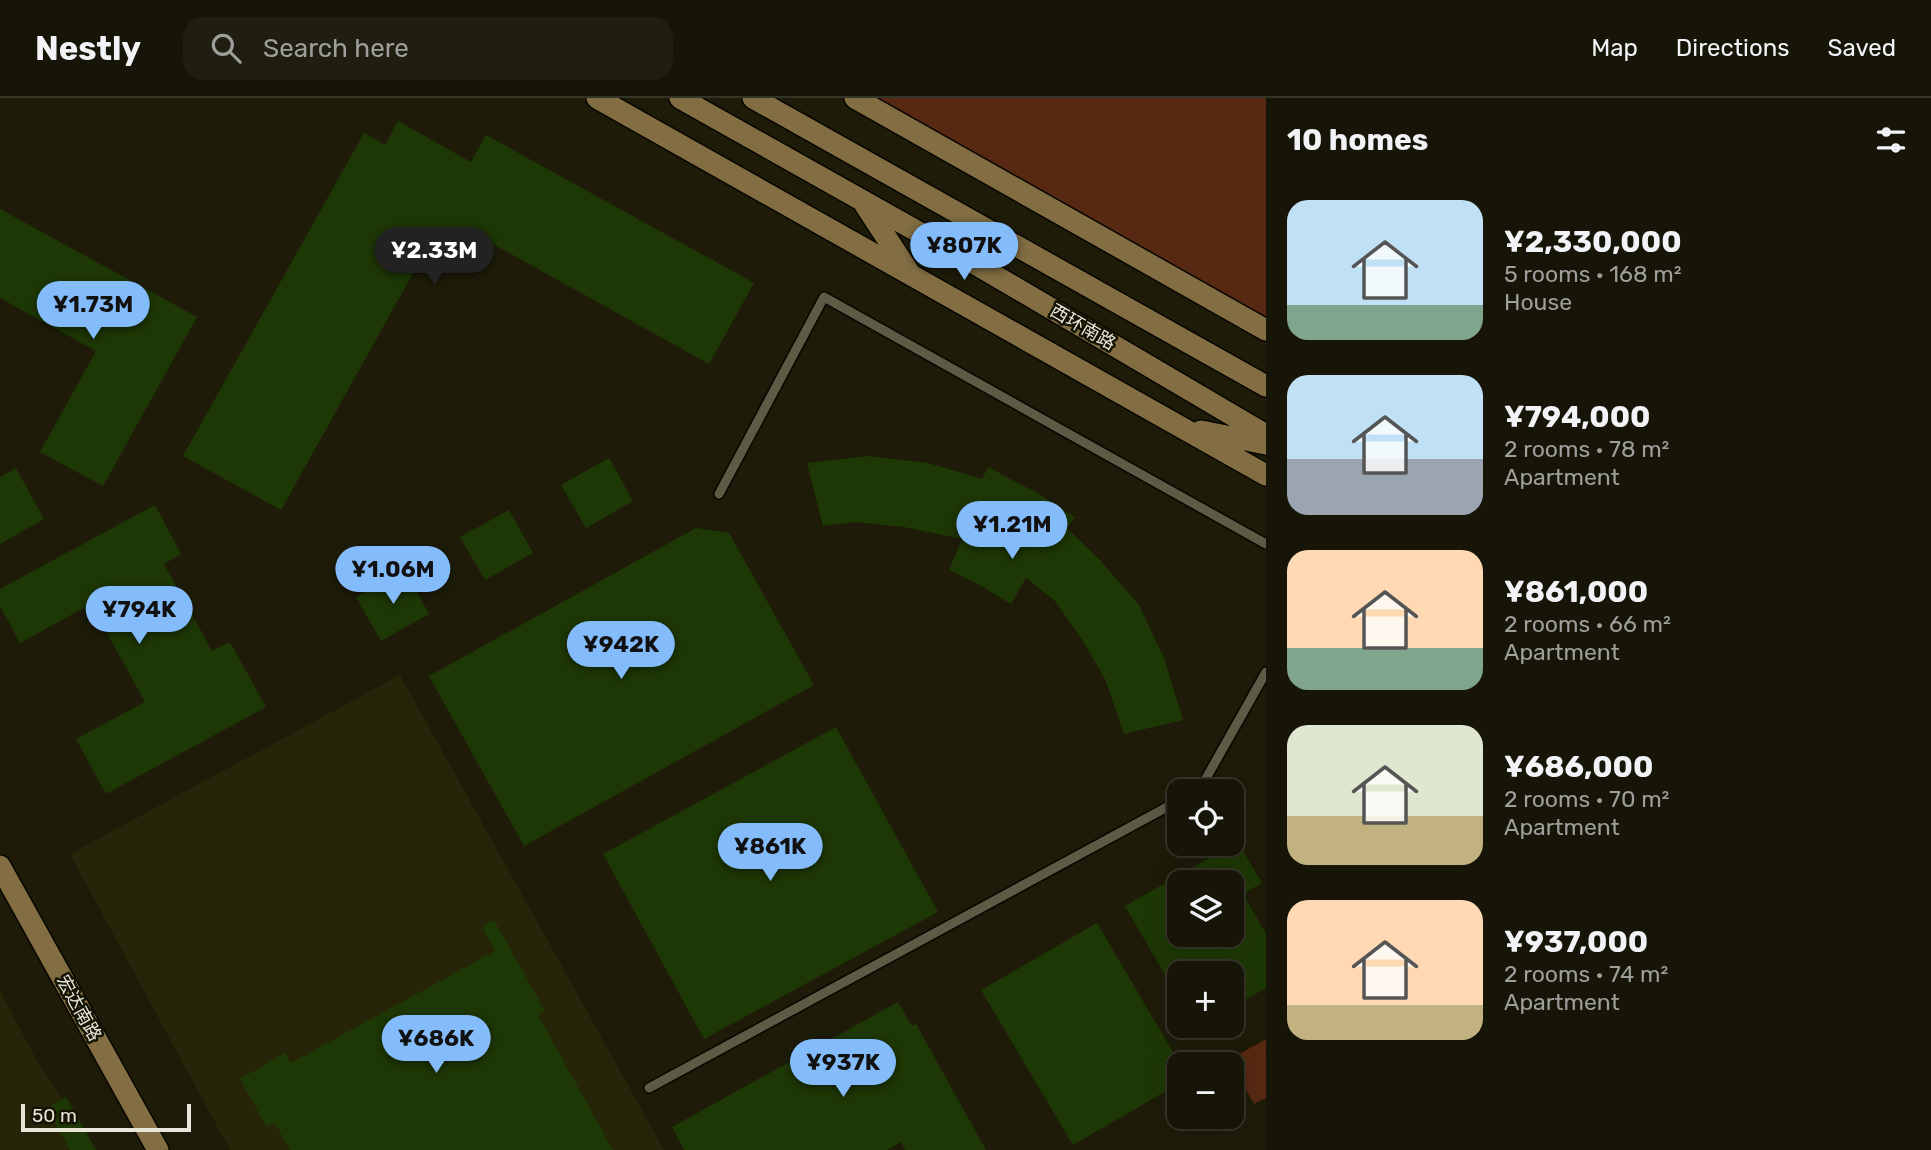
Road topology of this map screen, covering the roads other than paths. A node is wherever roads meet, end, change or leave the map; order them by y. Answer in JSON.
{"nodes":[{"id":1,"x":597,"y":98,"type":"edge"},
{"id":2,"x":680,"y":98,"type":"edge"},
{"id":3,"x":753,"y":98,"type":"edge"},
{"id":4,"x":855,"y":98,"type":"edge"},
{"id":5,"x":862,"y":201,"type":"junction"},
{"id":6,"x":910,"y":274,"type":"junction"},
{"id":7,"x":1266,"y":330,"type":"edge"},
{"id":8,"x":1266,"y":386,"type":"edge"},
{"id":9,"x":1182,"y":428,"type":"junction"},
{"id":10,"x":1266,"y":435,"type":"edge"},
{"id":11,"x":1266,"y":444,"type":"edge"},
{"id":12,"x":1266,"y":475,"type":"edge"},
{"id":13,"x":719,"y":494,"type":"dead end"},
{"id":14,"x":1266,"y":544,"type":"edge"},
{"id":15,"x":1266,"y":671,"type":"edge"},
{"id":16,"x":1206,"y":779,"type":"edge"},
{"id":17,"x":1167,"y":807,"type":"edge"},
{"id":18,"x":0,"y":866,"type":"edge"},
{"id":19,"x":649,"y":1088,"type":"dead end"},
{"id":20,"x":158,"y":1150,"type":"edge"}],
"edges":[{"from":1,"to":6,"type":"street"},
{"from":2,"to":5,"type":"street","name":"西环南路"},
{"from":3,"to":8,"type":"street"},
{"from":4,"to":7,"type":"street"},
{"from":5,"to":6,"type":"street"},
{"from":5,"to":10,"type":"street","name":"西环南路"},
{"from":6,"to":9,"type":"street"},
{"from":9,"to":11,"type":"street"},
{"from":9,"to":12,"type":"street"},
{"from":13,"to":14,"type":"lane"},
{"from":15,"to":16,"type":"lane"},
{"from":17,"to":19,"type":"lane"},
{"from":18,"to":20,"type":"street","name":"宏达南路"}]}
